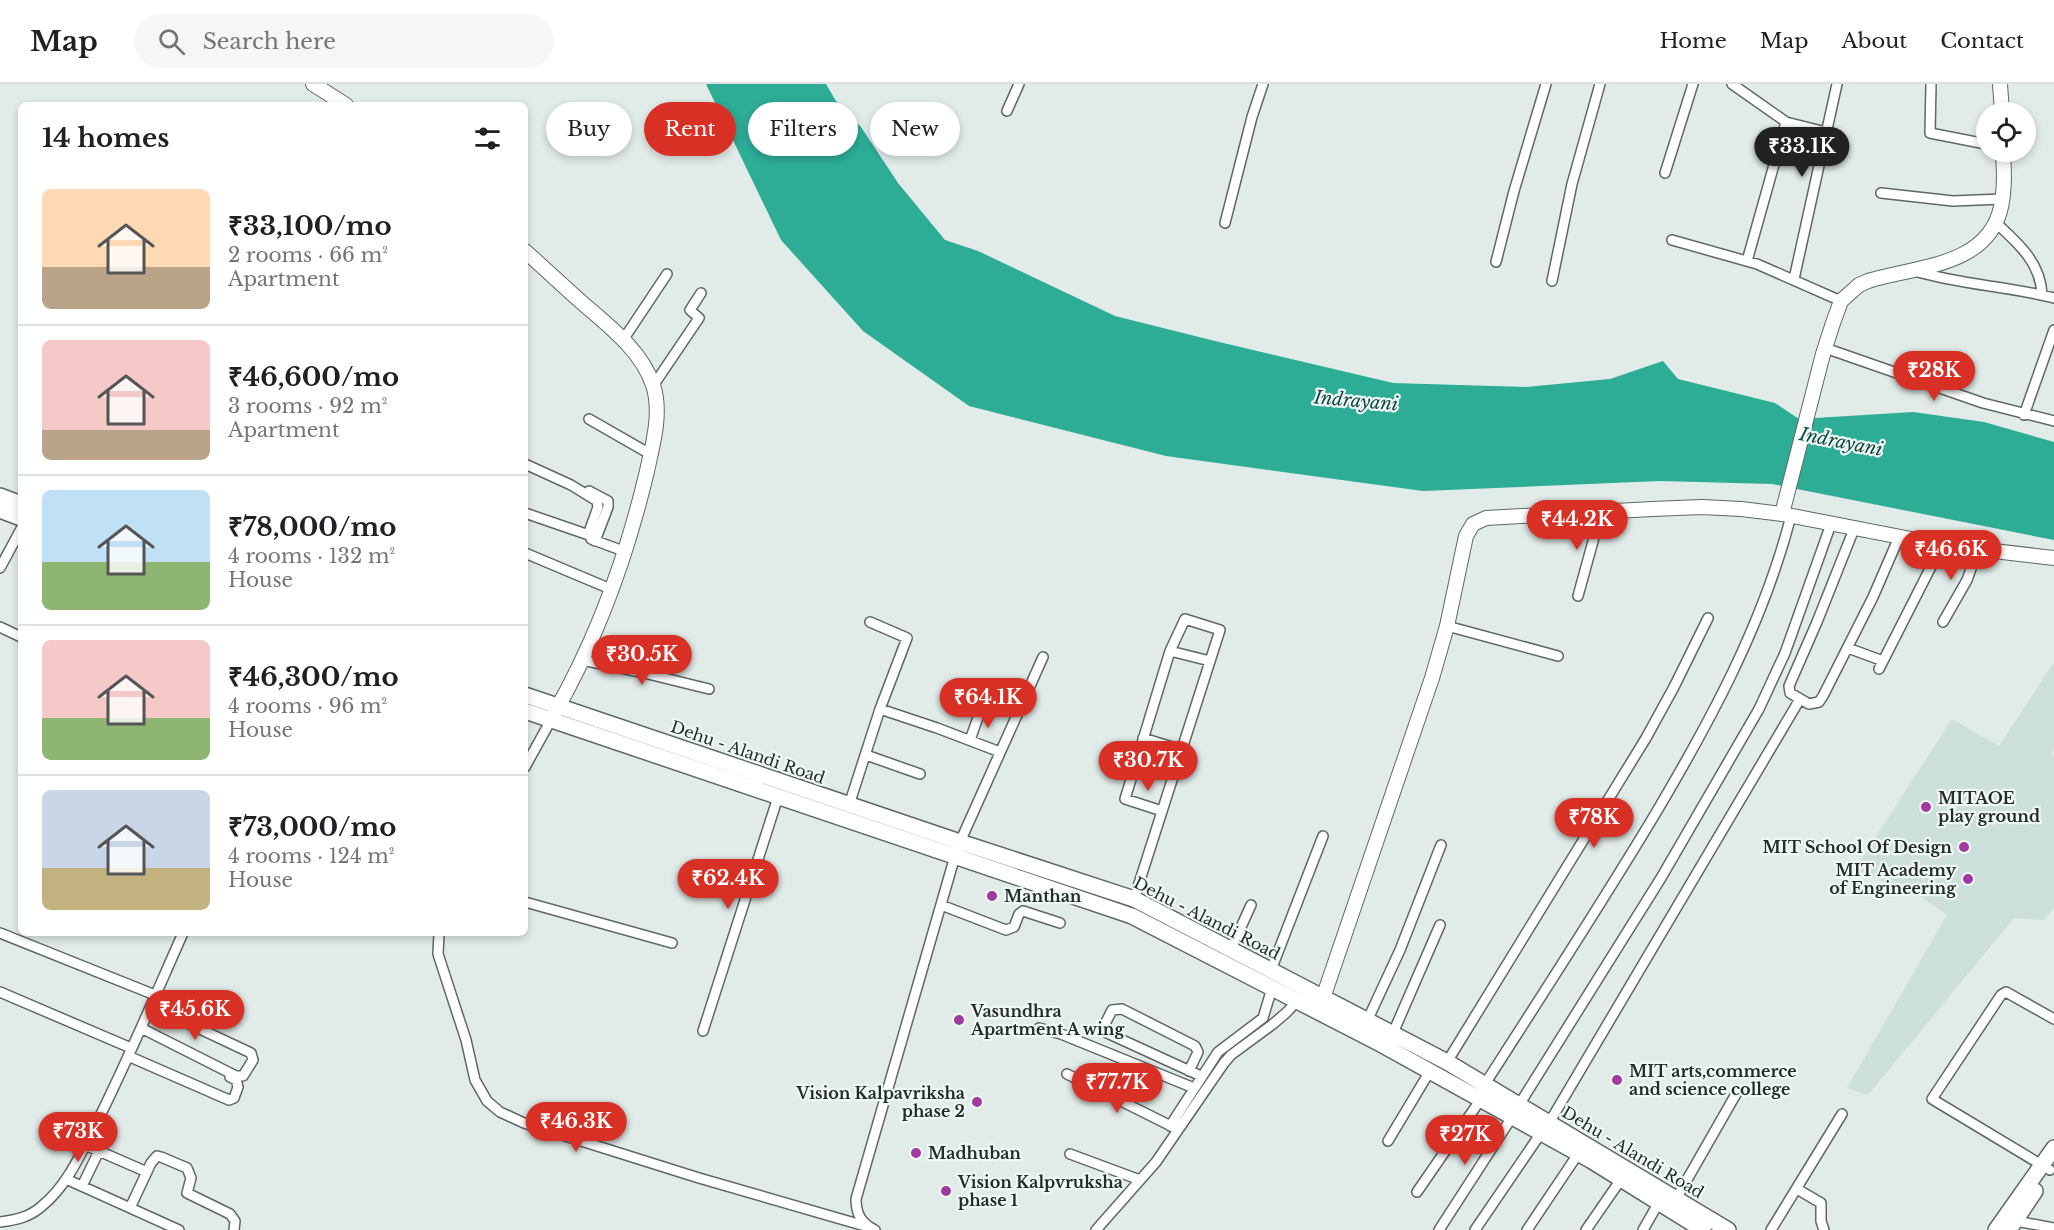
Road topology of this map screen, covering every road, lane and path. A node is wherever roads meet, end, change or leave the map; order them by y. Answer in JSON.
{"nodes":[{"id":1,"x":313,"y":84,"type":"edge"},
{"id":2,"x":1019,"y":84,"type":"edge"},
{"id":3,"x":1263,"y":84,"type":"edge"},
{"id":4,"x":1545,"y":84,"type":"edge"},
{"id":5,"x":1600,"y":84,"type":"edge"},
{"id":6,"x":1693,"y":84,"type":"edge"},
{"id":7,"x":1732,"y":84,"type":"edge"},
{"id":8,"x":1837,"y":84,"type":"edge"},
{"id":9,"x":1931,"y":84,"type":"edge"},
{"id":10,"x":2000,"y":84,"type":"edge"},
{"id":11,"x":340,"y":102,"type":"edge"},
{"id":12,"x":2001,"y":102,"type":"edge"},
{"id":13,"x":1007,"y":111,"type":"dead end"},
{"id":14,"x":1786,"y":122,"type":"junction"},
{"id":15,"x":1826,"y":132,"type":"junction"},
{"id":16,"x":1976,"y":142,"type":"edge"},
{"id":17,"x":2003,"y":162,"type":"edge"},
{"id":18,"x":1665,"y":173,"type":"dead end"},
{"id":19,"x":1881,"y":193,"type":"dead end"},
{"id":20,"x":2002,"y":199,"type":"junction"},
{"id":21,"x":1225,"y":222,"type":"dead end"},
{"id":22,"x":1996,"y":224,"type":"junction"},
{"id":23,"x":1672,"y":240,"type":"dead end"},
{"id":24,"x":528,"y":254,"type":"edge"},
{"id":25,"x":1747,"y":261,"type":"junction"},
{"id":26,"x":1496,"y":262,"type":"dead end"},
{"id":27,"x":1911,"y":270,"type":"junction"},
{"id":28,"x":668,"y":274,"type":"dead end"},
{"id":29,"x":1794,"y":279,"type":"junction"},
{"id":30,"x":1552,"y":281,"type":"dead end"},
{"id":31,"x":701,"y":293,"type":"dead end"},
{"id":32,"x":2042,"y":295,"type":"junction"},
{"id":33,"x":2054,"y":298,"type":"edge"},
{"id":34,"x":1841,"y":301,"type":"junction"},
{"id":35,"x":2054,"y":330,"type":"edge"},
{"id":36,"x":623,"y":340,"type":"junction"},
{"id":37,"x":1823,"y":351,"type":"junction"},
{"id":38,"x":653,"y":386,"type":"junction"},
{"id":39,"x":2024,"y":415,"type":"junction"},
{"id":40,"x":589,"y":418,"type":"dead end"},
{"id":41,"x":2054,"y":422,"type":"edge"},
{"id":42,"x":650,"y":454,"type":"junction"},
{"id":43,"x":528,"y":465,"type":"edge"},
{"id":44,"x":571,"y":485,"type":"junction"},
{"id":45,"x":0,"y":496,"type":"edge"},
{"id":46,"x":18,"y":503,"type":"edge"},
{"id":47,"x":0,"y":510,"type":"edge"},
{"id":48,"x":1786,"y":511,"type":"junction"},
{"id":49,"x":1601,"y":512,"type":"junction"},
{"id":50,"x":528,"y":514,"type":"edge"},
{"id":51,"x":18,"y":517,"type":"edge"},
{"id":52,"x":1831,"y":524,"type":"junction"},
{"id":53,"x":1854,"y":529,"type":"junction"},
{"id":54,"x":18,"y":535,"type":"edge"},
{"id":55,"x":1899,"y":537,"type":"junction"},
{"id":56,"x":1942,"y":544,"type":"junction"},
{"id":57,"x":1978,"y":549,"type":"junction"},
{"id":58,"x":626,"y":552,"type":"junction"},
{"id":59,"x":528,"y":555,"type":"edge"},
{"id":60,"x":2054,"y":558,"type":"edge"},
{"id":61,"x":0,"y":568,"type":"edge"},
{"id":62,"x":613,"y":590,"type":"junction"},
{"id":63,"x":1578,"y":596,"type":"dead end"},
{"id":64,"x":1708,"y":618,"type":"dead end"},
{"id":65,"x":870,"y":622,"type":"dead end"},
{"id":66,"x":1943,"y":622,"type":"dead end"},
{"id":67,"x":1447,"y":626,"type":"junction"},
{"id":68,"x":0,"y":627,"type":"edge"},
{"id":69,"x":18,"y":636,"type":"edge"},
{"id":70,"x":1848,"y":648,"type":"junction"},
{"id":71,"x":1170,"y":651,"type":"junction"},
{"id":72,"x":1558,"y":656,"type":"dead end"},
{"id":73,"x":1043,"y":657,"type":"dead end"},
{"id":74,"x":582,"y":660,"type":"junction"},
{"id":75,"x":1210,"y":661,"type":"junction"},
{"id":76,"x":709,"y":689,"type":"dead end"},
{"id":77,"x":528,"y":697,"type":"edge"},
{"id":78,"x":1800,"y":699,"type":"junction"},
{"id":79,"x":880,"y":709,"type":"junction"},
{"id":80,"x":981,"y":710,"type":"dead end"},
{"id":81,"x":528,"y":711,"type":"edge"},
{"id":82,"x":554,"y":714,"type":"junction"},
{"id":83,"x":1143,"y":738,"type":"junction"},
{"id":84,"x":970,"y":740,"type":"junction"},
{"id":85,"x":1182,"y":750,"type":"junction"},
{"id":86,"x":1000,"y":752,"type":"junction"},
{"id":87,"x":866,"y":755,"type":"junction"},
{"id":88,"x":528,"y":762,"type":"edge"},
{"id":89,"x":920,"y":774,"type":"dead end"},
{"id":90,"x":778,"y":797,"type":"junction"},
{"id":91,"x":849,"y":806,"type":"junction"},
{"id":92,"x":1162,"y":811,"type":"junction"},
{"id":93,"x":1323,"y":836,"type":"dead end"},
{"id":94,"x":1441,"y":845,"type":"dead end"},
{"id":95,"x":957,"y":849,"type":"junction"},
{"id":96,"x":1134,"y":899,"type":"junction"},
{"id":97,"x":528,"y":903,"type":"edge"},
{"id":98,"x":941,"y":905,"type":"junction"},
{"id":99,"x":1251,"y":905,"type":"dead end"},
{"id":100,"x":1060,"y":923,"type":"dead end"},
{"id":101,"x":1440,"y":925,"type":"dead end"},
{"id":102,"x":0,"y":933,"type":"edge"},
{"id":103,"x":182,"y":936,"type":"edge"},
{"id":104,"x":439,"y":936,"type":"edge"},
{"id":105,"x":672,"y":943,"type":"dead end"},
{"id":106,"x":1231,"y":949,"type":"junction"},
{"id":107,"x":1271,"y":970,"type":"junction"},
{"id":108,"x":1272,"y":988,"type":"junction"},
{"id":109,"x":0,"y":992,"type":"edge"},
{"id":110,"x":155,"y":995,"type":"junction"},
{"id":111,"x":1301,"y":995,"type":"junction"},
{"id":112,"x":1323,"y":998,"type":"junction"},
{"id":113,"x":151,"y":1006,"type":"junction"},
{"id":114,"x":1368,"y":1019,"type":"junction"},
{"id":115,"x":2054,"y":1019,"type":"edge"},
{"id":116,"x":1039,"y":1028,"type":"dead end"},
{"id":117,"x":140,"y":1031,"type":"junction"},
{"id":118,"x":703,"y":1031,"type":"dead end"},
{"id":119,"x":1393,"y":1033,"type":"junction"},
{"id":120,"x":130,"y":1052,"type":"junction"},
{"id":121,"x":1447,"y":1062,"type":"junction"},
{"id":122,"x":1189,"y":1071,"type":"junction"},
{"id":123,"x":1430,"y":1071,"type":"junction"},
{"id":124,"x":1067,"y":1074,"type":"dead end"},
{"id":125,"x":1202,"y":1076,"type":"junction"},
{"id":126,"x":1194,"y":1088,"type":"junction"},
{"id":127,"x":1483,"y":1092,"type":"junction"},
{"id":128,"x":1736,"y":1094,"type":"dead end"},
{"id":129,"x":1516,"y":1111,"type":"junction"},
{"id":130,"x":1842,"y":1114,"type":"dead end"},
{"id":131,"x":1175,"y":1128,"type":"junction"},
{"id":132,"x":1545,"y":1128,"type":"junction"},
{"id":133,"x":1388,"y":1141,"type":"dead end"},
{"id":134,"x":86,"y":1145,"type":"junction"},
{"id":135,"x":2054,"y":1148,"type":"edge"},
{"id":136,"x":99,"y":1151,"type":"junction"},
{"id":137,"x":1070,"y":1154,"type":"dead end"},
{"id":138,"x":1578,"y":1154,"type":"junction"},
{"id":139,"x":2048,"y":1167,"type":"edge"},
{"id":140,"x":147,"y":1172,"type":"junction"},
{"id":141,"x":1624,"y":1175,"type":"junction"},
{"id":142,"x":66,"y":1179,"type":"junction"},
{"id":143,"x":1140,"y":1180,"type":"junction"},
{"id":144,"x":82,"y":1186,"type":"junction"},
{"id":145,"x":1797,"y":1189,"type":"junction"},
{"id":146,"x":1418,"y":1192,"type":"dead end"},
{"id":147,"x":1676,"y":1199,"type":"junction"},
{"id":148,"x":1659,"y":1202,"type":"junction"},
{"id":149,"x":130,"y":1208,"type":"junction"},
{"id":150,"x":0,"y":1222,"type":"edge"},
{"id":151,"x":2012,"y":1225,"type":"edge"},
{"id":152,"x":871,"y":1228,"type":"edge"},
{"id":153,"x":2054,"y":1228,"type":"edge"},
{"id":154,"x":179,"y":1230,"type":"edge"},
{"id":155,"x":234,"y":1230,"type":"edge"},
{"id":156,"x":1096,"y":1230,"type":"edge"},
{"id":157,"x":1439,"y":1230,"type":"edge"},
{"id":158,"x":1474,"y":1230,"type":"edge"},
{"id":159,"x":1527,"y":1230,"type":"edge"},
{"id":160,"x":1586,"y":1230,"type":"edge"},
{"id":161,"x":1643,"y":1230,"type":"edge"},
{"id":162,"x":1703,"y":1230,"type":"edge"},
{"id":163,"x":1728,"y":1230,"type":"edge"},
{"id":164,"x":1771,"y":1230,"type":"edge"},
{"id":165,"x":1824,"y":1230,"type":"edge"},
{"id":166,"x":1996,"y":1230,"type":"edge"}],
"edges":[{"from":1,"to":11,"type":"street"},
{"from":2,"to":13,"type":"street"},
{"from":3,"to":21,"type":"street"},
{"from":4,"to":26,"type":"street"},
{"from":5,"to":30,"type":"street"},
{"from":6,"to":18,"type":"street"},
{"from":7,"to":14,"type":"street"},
{"from":8,"to":15,"type":"street"},
{"from":9,"to":16,"type":"street"},
{"from":10,"to":12,"type":"street"},
{"from":14,"to":15,"type":"street"},
{"from":14,"to":25,"type":"street"},
{"from":15,"to":29,"type":"street"},
{"from":17,"to":20,"type":"street"},
{"from":19,"to":20,"type":"street"},
{"from":20,"to":22,"type":"street"},
{"from":22,"to":27,"type":"street"},
{"from":22,"to":32,"type":"street"},
{"from":23,"to":25,"type":"street"},
{"from":24,"to":36,"type":"street"},
{"from":25,"to":29,"type":"street"},
{"from":27,"to":32,"type":"street"},
{"from":27,"to":34,"type":"street"},
{"from":28,"to":36,"type":"street"},
{"from":29,"to":34,"type":"street"},
{"from":31,"to":38,"type":"street"},
{"from":32,"to":33,"type":"street"},
{"from":34,"to":37,"type":"street"},
{"from":35,"to":39,"type":"street"},
{"from":36,"to":38,"type":"street"},
{"from":37,"to":39,"type":"street"},
{"from":37,"to":48,"type":"street"},
{"from":38,"to":42,"type":"street"},
{"from":39,"to":41,"type":"street"},
{"from":40,"to":42,"type":"street"},
{"from":42,"to":58,"type":"street"},
{"from":43,"to":44,"type":"street"},
{"from":44,"to":50,"type":"street"},
{"from":44,"to":58,"type":"street"},
{"from":45,"to":46,"type":"main road"},
{"from":47,"to":51,"type":"main road"},
{"from":48,"to":49,"type":"street"},
{"from":48,"to":52,"type":"street"},
{"from":48,"to":127,"type":"street"},
{"from":49,"to":63,"type":"street"},
{"from":49,"to":67,"type":"street"},
{"from":52,"to":53,"type":"street"},
{"from":52,"to":129,"type":"street"},
{"from":53,"to":55,"type":"street"},
{"from":53,"to":78,"type":"street"},
{"from":54,"to":61,"type":"street"},
{"from":55,"to":56,"type":"street"},
{"from":55,"to":70,"type":"street"},
{"from":56,"to":57,"type":"street"},
{"from":56,"to":70,"type":"street"},
{"from":57,"to":60,"type":"street"},
{"from":57,"to":66,"type":"street"},
{"from":58,"to":62,"type":"street"},
{"from":59,"to":62,"type":"street"},
{"from":62,"to":74,"type":"street"},
{"from":64,"to":121,"type":"street"},
{"from":65,"to":79,"type":"street"},
{"from":67,"to":72,"type":"street"},
{"from":67,"to":112,"type":"street"},
{"from":68,"to":69,"type":"street"},
{"from":70,"to":78,"type":"street"},
{"from":71,"to":75,"type":"street"},
{"from":71,"to":75,"type":"street"},
{"from":71,"to":83,"type":"street"},
{"from":73,"to":86,"type":"street"},
{"from":74,"to":76,"type":"street"},
{"from":74,"to":82,"type":"street"},
{"from":75,"to":85,"type":"street"},
{"from":77,"to":82,"type":"main road","name":"Dehu - Alandi Road"},
{"from":78,"to":132,"type":"street"},
{"from":79,"to":84,"type":"street"},
{"from":79,"to":87,"type":"street"},
{"from":80,"to":84,"type":"street"},
{"from":81,"to":82,"type":"main road","name":"Dehu - Alandi Road"},
{"from":82,"to":88,"type":"street"},
{"from":82,"to":90,"type":"main road","name":"Dehu - Alandi Road"},
{"from":82,"to":91,"type":"main road","name":"Dehu - Alandi Road"},
{"from":83,"to":85,"type":"street"},
{"from":83,"to":92,"type":"street"},
{"from":84,"to":86,"type":"street"},
{"from":85,"to":92,"type":"street"},
{"from":86,"to":95,"type":"street"},
{"from":87,"to":89,"type":"street"},
{"from":87,"to":91,"type":"street"},
{"from":90,"to":95,"type":"main road","name":"Dehu - Alandi Road"},
{"from":90,"to":118,"type":"street"},
{"from":91,"to":95,"type":"main road","name":"Dehu - Alandi Road"},
{"from":92,"to":96,"type":"street"},
{"from":93,"to":107,"type":"street"},
{"from":94,"to":114,"type":"street"},
{"from":95,"to":96,"type":"main road","name":"Dehu - Alandi Road"},
{"from":95,"to":98,"type":"street"},
{"from":95,"to":108,"type":"main road","name":"Dehu - Alandi Road"},
{"from":96,"to":106,"type":"main road","name":"Dehu - Alandi Road"},
{"from":97,"to":105,"type":"street"},
{"from":98,"to":100,"type":"street"},
{"from":98,"to":152,"type":"street"},
{"from":99,"to":106,"type":"street"},
{"from":101,"to":119,"type":"street"},
{"from":102,"to":110,"type":"street"},
{"from":103,"to":110,"type":"street"},
{"from":104,"to":152,"type":"street"},
{"from":106,"to":107,"type":"main road","name":"Dehu - Alandi Road"},
{"from":107,"to":111,"type":"main road","name":"Dehu - Alandi Road"},
{"from":108,"to":111,"type":"main road","name":"Dehu - Alandi Road"},
{"from":108,"to":125,"type":"street"},
{"from":109,"to":120,"type":"street"},
{"from":110,"to":113,"type":"street"},
{"from":111,"to":112,"type":"main road","name":"Dehu - Alandi Road"},
{"from":111,"to":123,"type":"main road","name":"Dehu - Alandi Road"},
{"from":111,"to":131,"type":"street"},
{"from":112,"to":114,"type":"main road","name":"Dehu - Alandi Road"},
{"from":113,"to":117,"type":"street"},
{"from":113,"to":117,"type":"street"},
{"from":114,"to":119,"type":"main road","name":"Dehu - Alandi Road"},
{"from":115,"to":139,"type":"street"},
{"from":116,"to":126,"type":"street"},
{"from":117,"to":120,"type":"street"},
{"from":117,"to":120,"type":"street"},
{"from":119,"to":121,"type":"main road","name":"Dehu - Alandi Road"},
{"from":120,"to":134,"type":"street"},
{"from":121,"to":127,"type":"main road","name":"Dehu - Alandi Road"},
{"from":122,"to":122,"type":"street"},
{"from":122,"to":125,"type":"street"},
{"from":123,"to":127,"type":"main road","name":"Dehu - Alandi Road"},
{"from":123,"to":133,"type":"street"},
{"from":124,"to":131,"type":"street"},
{"from":125,"to":126,"type":"street"},
{"from":126,"to":131,"type":"street"},
{"from":127,"to":129,"type":"main road","name":"Dehu - Alandi Road"},
{"from":127,"to":146,"type":"street"},
{"from":128,"to":147,"type":"street"},
{"from":129,"to":132,"type":"main road","name":"Dehu - Alandi Road"},
{"from":129,"to":157,"type":"street"},
{"from":130,"to":145,"type":"street"},
{"from":131,"to":143,"type":"street"},
{"from":132,"to":138,"type":"main road","name":"Dehu - Alandi Road"},
{"from":132,"to":141,"type":"main road","name":"Dehu - Alandi Road"},
{"from":132,"to":158,"type":"street"},
{"from":134,"to":136,"type":"street"},
{"from":134,"to":142,"type":"street"},
{"from":135,"to":139,"type":"main road"},
{"from":136,"to":140,"type":"street"},
{"from":136,"to":144,"type":"street"},
{"from":137,"to":143,"type":"street"},
{"from":138,"to":141,"type":"main road","name":"Dehu - Alandi Road"},
{"from":138,"to":159,"type":"street"},
{"from":139,"to":151,"type":"main road"},
{"from":139,"to":166,"type":"main road"},
{"from":140,"to":149,"type":"street"},
{"from":140,"to":155,"type":"street"},
{"from":141,"to":147,"type":"main road","name":"Dehu - Alandi Road"},
{"from":141,"to":148,"type":"main road","name":"Dehu - Alandi Road"},
{"from":141,"to":160,"type":"street"},
{"from":142,"to":144,"type":"street"},
{"from":142,"to":150,"type":"street"},
{"from":143,"to":156,"type":"street"},
{"from":144,"to":149,"type":"street"},
{"from":145,"to":164,"type":"street"},
{"from":145,"to":165,"type":"street"},
{"from":147,"to":163,"type":"main road","name":"Dehu - Alandi Road"},
{"from":148,"to":161,"type":"street"},
{"from":148,"to":162,"type":"main road","name":"Dehu - Alandi Road"},
{"from":149,"to":154,"type":"street"},
{"from":151,"to":153,"type":"street"}]}
